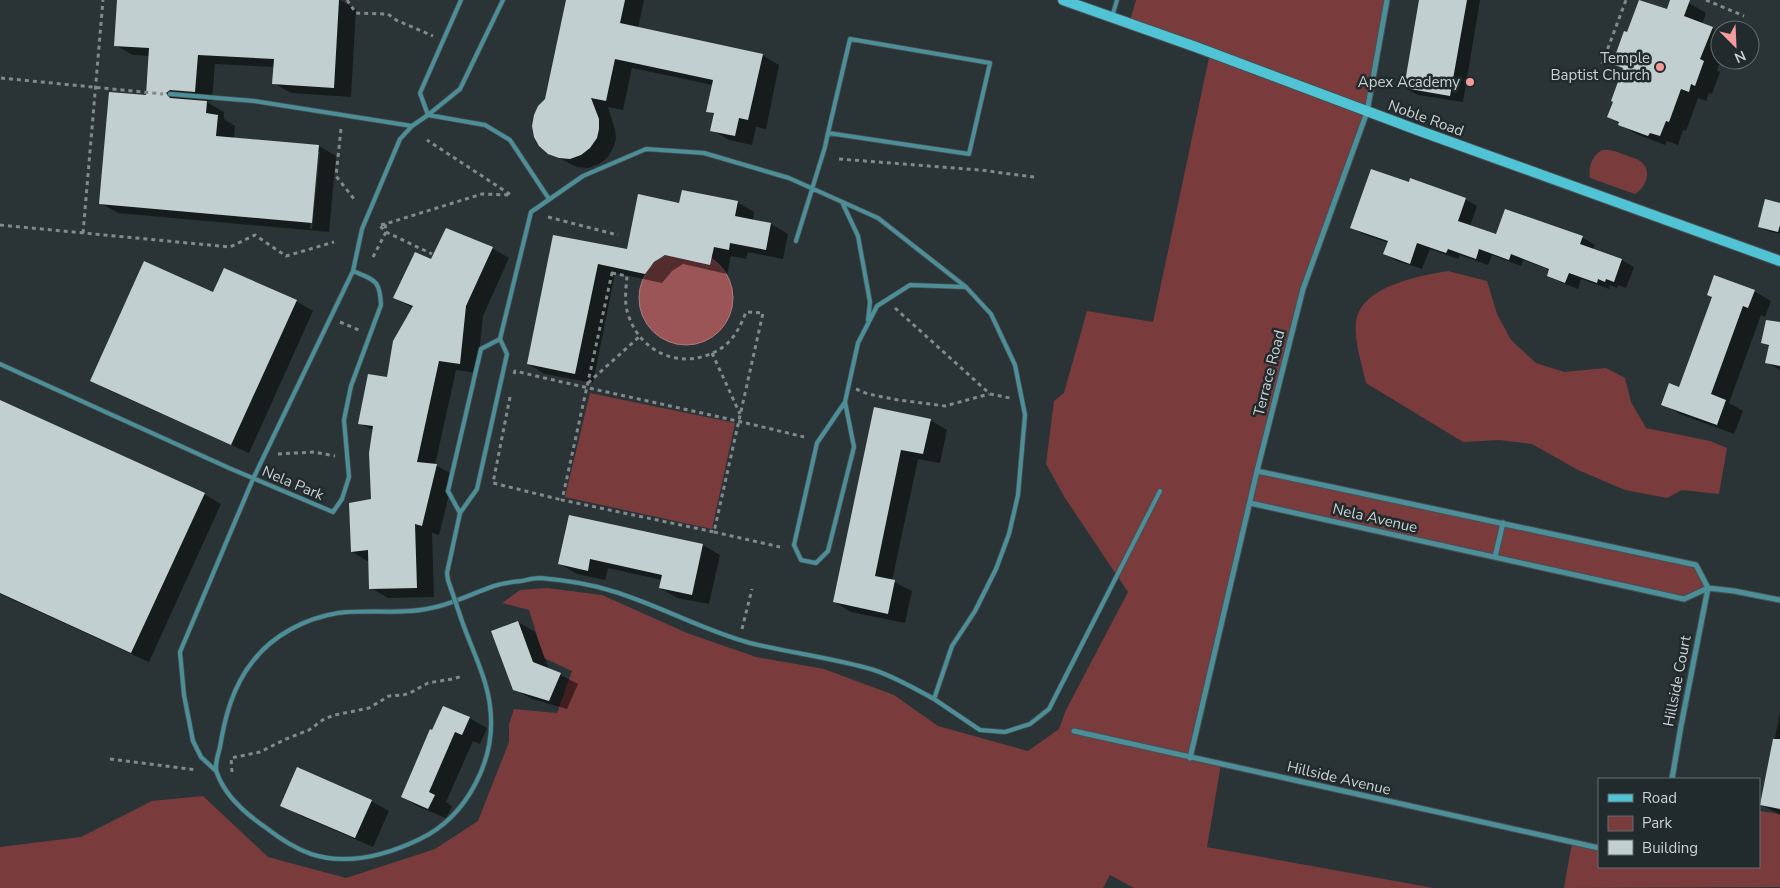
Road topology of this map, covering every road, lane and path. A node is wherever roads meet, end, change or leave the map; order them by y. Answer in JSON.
{"nodes":[{"id":1,"x":103,"y":0,"type":"edge"},
{"id":2,"x":347,"y":0,"type":"edge"},
{"id":3,"x":461,"y":0,"type":"edge"},
{"id":4,"x":502,"y":0,"type":"edge"},
{"id":5,"x":1063,"y":0,"type":"edge"},
{"id":6,"x":1117,"y":0,"type":"edge"},
{"id":7,"x":1386,"y":0,"type":"edge"},
{"id":8,"x":1626,"y":0,"type":"edge"},
{"id":9,"x":1706,"y":0,"type":"edge"},
{"id":10,"x":1744,"y":16,"type":"dead end"},
{"id":11,"x":1111,"y":17,"type":"junction"},
{"id":12,"x":432,"y":36,"type":"dead end"},
{"id":13,"x":1602,"y":64,"type":"dead end"},
{"id":14,"x":2,"y":78,"type":"dead end"},
{"id":15,"x":95,"y":87,"type":"junction"},
{"id":16,"x":170,"y":94,"type":"joint"},
{"id":17,"x":1367,"y":112,"type":"junction"},
{"id":18,"x":428,"y":115,"type":"junction"},
{"id":19,"x":412,"y":126,"type":"junction"},
{"id":20,"x":341,"y":129,"type":"dead end"},
{"id":21,"x":828,"y":133,"type":"junction"},
{"id":22,"x":427,"y":140,"type":"dead end"},
{"id":23,"x":839,"y":159,"type":"dead end"},
{"id":24,"x":1034,"y":177,"type":"dead end"},
{"id":25,"x":812,"y":189,"type":"junction"},
{"id":26,"x":354,"y":199,"type":"dead end"},
{"id":27,"x":549,"y":199,"type":"junction"},
{"id":28,"x":842,"y":202,"type":"junction"},
{"id":29,"x":548,"y":217,"type":"dead end"},
{"id":30,"x":385,"y":224,"type":"junction"},
{"id":31,"x":0,"y":225,"type":"edge"},
{"id":32,"x":386,"y":232,"type":"junction"},
{"id":33,"x":83,"y":233,"type":"junction"},
{"id":34,"x":618,"y":235,"type":"dead end"},
{"id":35,"x":796,"y":241,"type":"dead end"},
{"id":36,"x":334,"y":242,"type":"dead end"},
{"id":37,"x":432,"y":254,"type":"dead end"},
{"id":38,"x":373,"y":257,"type":"dead end"},
{"id":39,"x":1779,"y":259,"type":"edge"},
{"id":40,"x":352,"y":271,"type":"junction"},
{"id":41,"x":966,"y":287,"type":"junction"},
{"id":42,"x":895,"y":308,"type":"dead end"},
{"id":43,"x":335,"y":319,"type":"dead end"},
{"id":44,"x":868,"y":323,"type":"junction"},
{"id":45,"x":361,"y":331,"type":"dead end"},
{"id":46,"x":639,"y":336,"type":"junction"},
{"id":47,"x":500,"y":339,"type":"junction"},
{"id":48,"x":712,"y":353,"type":"junction"},
{"id":49,"x":0,"y":364,"type":"edge"},
{"id":50,"x":513,"y":380,"type":"dead end"},
{"id":51,"x":588,"y":383,"type":"junction"},
{"id":52,"x":848,"y":385,"type":"junction"},
{"id":53,"x":586,"y":388,"type":"junction"},
{"id":54,"x":511,"y":390,"type":"dead end"},
{"id":55,"x":990,"y":394,"type":"junction"},
{"id":56,"x":1010,"y":398,"type":"dead end"},
{"id":57,"x":845,"y":402,"type":"junction"},
{"id":58,"x":741,"y":414,"type":"junction"},
{"id":59,"x":740,"y":421,"type":"junction"},
{"id":60,"x":804,"y":437,"type":"dead end"},
{"id":61,"x":278,"y":454,"type":"dead end"},
{"id":62,"x":335,"y":456,"type":"dead end"},
{"id":63,"x":1257,"y":471,"type":"junction"},
{"id":64,"x":253,"y":479,"type":"junction"},
{"id":65,"x":1160,"y":491,"type":"dead end"},
{"id":66,"x":562,"y":500,"type":"junction"},
{"id":67,"x":1250,"y":503,"type":"junction"},
{"id":68,"x":460,"y":512,"type":"junction"},
{"id":69,"x":1502,"y":524,"type":"junction"},
{"id":70,"x":714,"y":532,"type":"junction"},
{"id":71,"x":780,"y":547,"type":"dead end"},
{"id":72,"x":1495,"y":557,"type":"junction"},
{"id":73,"x":1708,"y":588,"type":"junction"},
{"id":74,"x":752,"y":589,"type":"dead end"},
{"id":75,"x":1780,"y":600,"type":"edge"},
{"id":76,"x":742,"y":629,"type":"dead end"},
{"id":77,"x":463,"y":676,"type":"dead end"},
{"id":78,"x":934,"y":698,"type":"junction"},
{"id":79,"x":1074,"y":731,"type":"dead end"},
{"id":80,"x":1190,"y":758,"type":"junction"},
{"id":81,"x":110,"y":759,"type":"dead end"},
{"id":82,"x":197,"y":770,"type":"dead end"},
{"id":83,"x":215,"y":770,"type":"junction"},
{"id":84,"x":232,"y":772,"type":"dead end"},
{"id":85,"x":1672,"y":778,"type":"edge"},
{"id":86,"x":1598,"y":848,"type":"edge"}],
"edges":[{"from":1,"to":15,"type":"path"},
{"from":2,"to":12,"type":"path"},
{"from":3,"to":18,"type":"lane"},
{"from":4,"to":18,"type":"lane"},
{"from":5,"to":11,"type":"main road","name":"Noble Road"},
{"from":6,"to":11,"type":"lane"},
{"from":7,"to":17,"type":"street","name":"Terrace Road"},
{"from":8,"to":13,"type":"path"},
{"from":9,"to":10,"type":"path"},
{"from":11,"to":17,"type":"main road","name":"Noble Road"},
{"from":14,"to":15,"type":"path"},
{"from":15,"to":16,"type":"path"},
{"from":15,"to":33,"type":"path"},
{"from":16,"to":19,"type":"lane"},
{"from":17,"to":39,"type":"main road","name":"Noble Road"},
{"from":17,"to":63,"type":"street","name":"Terrace Road"},
{"from":18,"to":19,"type":"lane"},
{"from":18,"to":27,"type":"lane"},
{"from":19,"to":40,"type":"lane"},
{"from":20,"to":26,"type":"path"},
{"from":21,"to":21,"type":"lane"},
{"from":21,"to":25,"type":"lane"},
{"from":22,"to":30,"type":"path"},
{"from":23,"to":24,"type":"path"},
{"from":25,"to":27,"type":"lane"},
{"from":25,"to":28,"type":"lane"},
{"from":25,"to":35,"type":"lane"},
{"from":27,"to":47,"type":"lane"},
{"from":28,"to":41,"type":"lane"},
{"from":28,"to":44,"type":"lane"},
{"from":29,"to":34,"type":"path"},
{"from":30,"to":32,"type":"path"},
{"from":30,"to":32,"type":"path"},
{"from":31,"to":33,"type":"path"},
{"from":32,"to":37,"type":"path"},
{"from":32,"to":38,"type":"path"},
{"from":33,"to":36,"type":"path"},
{"from":40,"to":64,"type":"lane"},
{"from":40,"to":64,"type":"lane","name":"Nela Park"},
{"from":41,"to":44,"type":"lane"},
{"from":41,"to":78,"type":"lane"},
{"from":42,"to":55,"type":"path"},
{"from":43,"to":45,"type":"path"},
{"from":44,"to":52,"type":"lane"},
{"from":46,"to":48,"type":"path"},
{"from":46,"to":51,"type":"path"},
{"from":46,"to":51,"type":"path"},
{"from":47,"to":68,"type":"lane"},
{"from":47,"to":68,"type":"lane"},
{"from":48,"to":58,"type":"path"},
{"from":48,"to":58,"type":"path"},
{"from":49,"to":64,"type":"lane","name":"Nela Park"},
{"from":50,"to":53,"type":"path"},
{"from":51,"to":53,"type":"path"},
{"from":52,"to":55,"type":"path"},
{"from":52,"to":57,"type":"lane"},
{"from":53,"to":59,"type":"path"},
{"from":53,"to":66,"type":"path"},
{"from":54,"to":66,"type":"path"},
{"from":55,"to":56,"type":"path"},
{"from":57,"to":57,"type":"lane"},
{"from":58,"to":59,"type":"path"},
{"from":59,"to":60,"type":"path"},
{"from":59,"to":70,"type":"path"},
{"from":61,"to":62,"type":"path"},
{"from":63,"to":67,"type":"street","name":"Terrace Road"},
{"from":63,"to":69,"type":"street","name":"Nela Avenue"},
{"from":64,"to":83,"type":"lane"},
{"from":65,"to":78,"type":"lane"},
{"from":66,"to":70,"type":"path"},
{"from":67,"to":72,"type":"street","name":"Nela Avenue"},
{"from":67,"to":80,"type":"street","name":"Terrace Road"},
{"from":68,"to":83,"type":"lane","bridge":true},
{"from":69,"to":72,"type":"street"},
{"from":69,"to":73,"type":"street","name":"Nela Avenue"},
{"from":70,"to":71,"type":"path"},
{"from":72,"to":73,"type":"street","name":"Nela Avenue"},
{"from":73,"to":75,"type":"street"},
{"from":73,"to":85,"type":"street","name":"Hillside Court"},
{"from":74,"to":76,"type":"path"},
{"from":77,"to":84,"type":"path"},
{"from":78,"to":83,"type":"lane"},
{"from":79,"to":80,"type":"street","name":"Hillside Avenue"},
{"from":80,"to":86,"type":"street","name":"Hillside Avenue"},
{"from":81,"to":82,"type":"path"}]}
